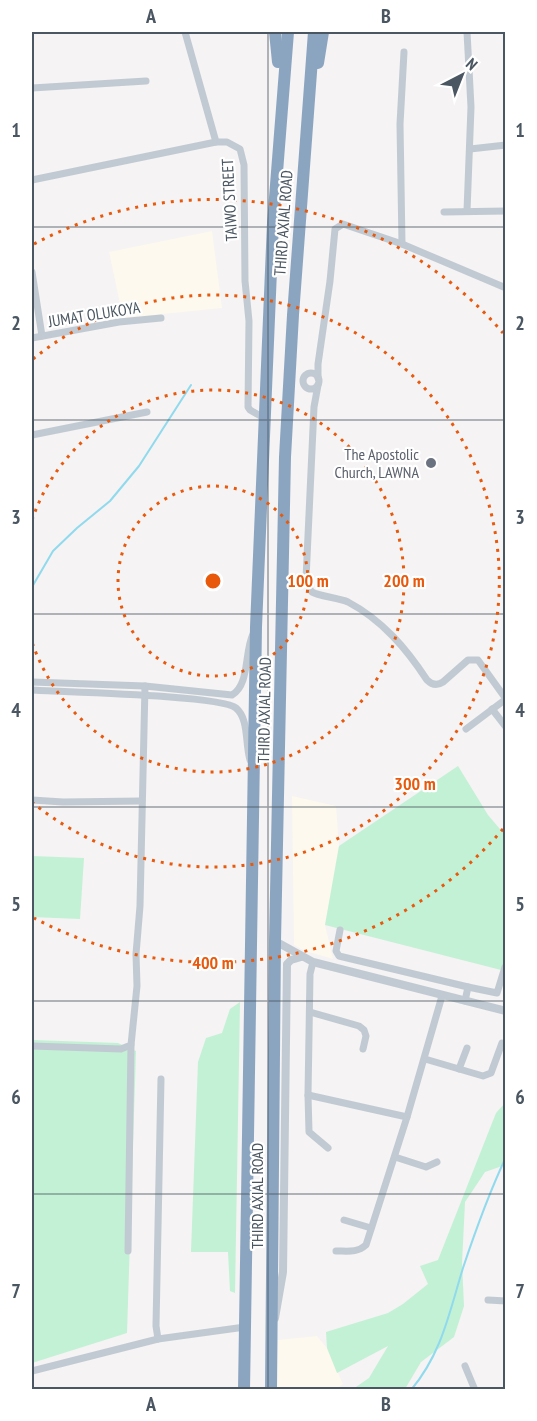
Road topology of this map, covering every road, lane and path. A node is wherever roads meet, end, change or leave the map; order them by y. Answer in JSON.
{"nodes":[{"id":1,"x":185,"y":32,"type":"edge"},
{"id":2,"x":277,"y":32,"type":"edge"},
{"id":3,"x":288,"y":32,"type":"edge"},
{"id":4,"x":314,"y":32,"type":"edge"},
{"id":5,"x":323,"y":32,"type":"edge"},
{"id":6,"x":328,"y":32,"type":"edge"},
{"id":7,"x":467,"y":32,"type":"edge"},
{"id":8,"x":322,"y":46,"type":"junction"},
{"id":9,"x":404,"y":51,"type":"dead end"},
{"id":10,"x":146,"y":81,"type":"dead end"},
{"id":11,"x":32,"y":88,"type":"edge"},
{"id":12,"x":310,"y":103,"type":"junction"},
{"id":13,"x":281,"y":129,"type":"junction"},
{"id":14,"x":216,"y":142,"type":"junction"},
{"id":15,"x":506,"y":145,"type":"edge"},
{"id":16,"x":470,"y":149,"type":"junction"},
{"id":17,"x":32,"y":180,"type":"edge"},
{"id":18,"x":467,"y":211,"type":"junction"},
{"id":19,"x":506,"y":211,"type":"edge"},
{"id":20,"x":444,"y":212,"type":"dead end"},
{"id":21,"x":402,"y":243,"type":"junction"},
{"id":22,"x":32,"y":272,"type":"edge"},
{"id":23,"x":506,"y":288,"type":"edge"},
{"id":24,"x":161,"y":318,"type":"dead end"},
{"id":25,"x":42,"y":336,"type":"junction"},
{"id":26,"x":32,"y":338,"type":"edge"},
{"id":27,"x":318,"y":364,"type":"junction"},
{"id":28,"x":311,"y":373,"type":"junction"},
{"id":29,"x":290,"y":376,"type":"junction"},
{"id":30,"x":304,"y":378,"type":"junction"},
{"id":31,"x":318,"y":381,"type":"junction"},
{"id":32,"x":307,"y":388,"type":"junction"},
{"id":33,"x":288,"y":396,"type":"junction"},
{"id":34,"x":314,"y":407,"type":"junction"},
{"id":35,"x":147,"y":412,"type":"dead end"},
{"id":36,"x":264,"y":418,"type":"junction"},
{"id":37,"x":32,"y":435,"type":"edge"},
{"id":38,"x":256,"y":627,"type":"junction"},
{"id":39,"x":32,"y":682,"type":"edge"},
{"id":40,"x":146,"y":686,"type":"junction"},
{"id":41,"x":32,"y":690,"type":"edge"},
{"id":42,"x":147,"y":695,"type":"junction"},
{"id":43,"x":492,"y":709,"type":"junction"},
{"id":44,"x":506,"y":727,"type":"edge"},
{"id":45,"x":466,"y":729,"type":"dead end"},
{"id":46,"x":254,"y":773,"type":"junction"},
{"id":47,"x":32,"y":800,"type":"edge"},
{"id":48,"x":141,"y":801,"type":"junction"},
{"id":49,"x":340,"y":930,"type":"dead end"},
{"id":50,"x":275,"y":942,"type":"junction"},
{"id":51,"x":301,"y":957,"type":"junction"},
{"id":52,"x":313,"y":962,"type":"junction"},
{"id":53,"x":505,"y":967,"type":"edge"},
{"id":54,"x":468,"y":987,"type":"junction"},
{"id":55,"x":442,"y":996,"type":"junction"},
{"id":56,"x":465,"y":1001,"type":"junction"},
{"id":57,"x":506,"y":1011,"type":"edge"},
{"id":58,"x":310,"y":1012,"type":"junction"},
{"id":59,"x":502,"y":1043,"type":"dead end"},
{"id":60,"x":131,"y":1045,"type":"junction"},
{"id":61,"x":32,"y":1046,"type":"edge"},
{"id":62,"x":466,"y":1048,"type":"dead end"},
{"id":63,"x":363,"y":1049,"type":"dead end"},
{"id":64,"x":425,"y":1059,"type":"junction"},
{"id":65,"x":459,"y":1069,"type":"junction"},
{"id":66,"x":161,"y":1079,"type":"dead end"},
{"id":67,"x":308,"y":1095,"type":"junction"},
{"id":68,"x":407,"y":1118,"type":"junction"},
{"id":69,"x":328,"y":1148,"type":"dead end"},
{"id":70,"x":394,"y":1157,"type":"junction"},
{"id":71,"x":437,"y":1162,"type":"dead end"},
{"id":72,"x":344,"y":1220,"type":"dead end"},
{"id":73,"x":371,"y":1228,"type":"junction"},
{"id":74,"x":128,"y":1251,"type":"dead end"},
{"id":75,"x":336,"y":1251,"type":"dead end"},
{"id":76,"x":488,"y":1300,"type":"dead end"},
{"id":77,"x":506,"y":1302,"type":"edge"},
{"id":78,"x":244,"y":1327,"type":"junction"},
{"id":79,"x":272,"y":1332,"type":"junction"},
{"id":80,"x":158,"y":1339,"type":"junction"},
{"id":81,"x":465,"y":1366,"type":"dead end"},
{"id":82,"x":32,"y":1371,"type":"edge"},
{"id":83,"x":244,"y":1389,"type":"edge"},
{"id":84,"x":271,"y":1389,"type":"edge"},
{"id":85,"x":475,"y":1389,"type":"edge"}],
"edges":[{"from":1,"to":14,"type":"street"},
{"from":2,"to":13,"type":"highway"},
{"from":3,"to":13,"type":"highway","name":"THIRD AXIAL ROAD"},
{"from":4,"to":12,"type":"highway","name":"THIRD AXIAL ROAD"},
{"from":5,"to":8,"type":"highway"},
{"from":6,"to":8,"type":"highway"},
{"from":7,"to":16,"type":"street"},
{"from":8,"to":12,"type":"highway"},
{"from":9,"to":21,"type":"street"},
{"from":10,"to":11,"type":"street"},
{"from":12,"to":29,"type":"highway","name":"THIRD AXIAL ROAD"},
{"from":13,"to":36,"type":"highway","name":"THIRD AXIAL ROAD"},
{"from":14,"to":17,"type":"street","name":"TAIWO STREET"},
{"from":14,"to":36,"type":"street","name":"TAIWO STREET"},
{"from":15,"to":16,"type":"street"},
{"from":16,"to":18,"type":"street"},
{"from":18,"to":19,"type":"street"},
{"from":18,"to":20,"type":"street"},
{"from":21,"to":23,"type":"street"},
{"from":21,"to":27,"type":"street"},
{"from":22,"to":25,"type":"street"},
{"from":24,"to":25,"type":"street","name":"JUMAT OLUKOYA"},
{"from":25,"to":26,"type":"street","name":"JUMAT OLUKOYA"},
{"from":27,"to":28,"type":"street"},
{"from":27,"to":31,"type":"street"},
{"from":28,"to":30,"type":"street"},
{"from":28,"to":31,"type":"street"},
{"from":29,"to":30,"type":"street"},
{"from":29,"to":33,"type":"highway","name":"THIRD AXIAL ROAD"},
{"from":30,"to":32,"type":"street"},
{"from":31,"to":32,"type":"street"},
{"from":31,"to":34,"type":"street"},
{"from":32,"to":33,"type":"street"},
{"from":32,"to":34,"type":"street"},
{"from":33,"to":50,"type":"highway","name":"THIRD AXIAL ROAD"},
{"from":34,"to":43,"type":"street"},
{"from":35,"to":37,"type":"street"},
{"from":36,"to":38,"type":"highway","name":"THIRD AXIAL ROAD"},
{"from":38,"to":40,"type":"street"},
{"from":38,"to":46,"type":"highway","name":"THIRD AXIAL ROAD"},
{"from":39,"to":40,"type":"street"},
{"from":40,"to":42,"type":"street"},
{"from":41,"to":42,"type":"street"},
{"from":42,"to":46,"type":"street"},
{"from":42,"to":48,"type":"street"},
{"from":43,"to":44,"type":"street"},
{"from":43,"to":45,"type":"street"},
{"from":46,"to":78,"type":"highway","name":"THIRD AXIAL ROAD"},
{"from":47,"to":48,"type":"street"},
{"from":48,"to":60,"type":"street"},
{"from":49,"to":54,"type":"street"},
{"from":50,"to":51,"type":"street"},
{"from":50,"to":79,"type":"highway","name":"THIRD AXIAL ROAD"},
{"from":51,"to":52,"type":"street"},
{"from":51,"to":79,"type":"street"},
{"from":52,"to":55,"type":"street"},
{"from":52,"to":58,"type":"street"},
{"from":53,"to":54,"type":"street"},
{"from":54,"to":56,"type":"street"},
{"from":55,"to":56,"type":"street"},
{"from":55,"to":64,"type":"street"},
{"from":56,"to":57,"type":"street"},
{"from":58,"to":63,"type":"street"},
{"from":58,"to":67,"type":"street"},
{"from":59,"to":65,"type":"street"},
{"from":60,"to":61,"type":"street"},
{"from":60,"to":74,"type":"street"},
{"from":62,"to":65,"type":"street"},
{"from":64,"to":65,"type":"street"},
{"from":64,"to":68,"type":"street"},
{"from":66,"to":80,"type":"street"},
{"from":67,"to":68,"type":"street"},
{"from":67,"to":69,"type":"street"},
{"from":68,"to":70,"type":"street"},
{"from":70,"to":71,"type":"street"},
{"from":70,"to":73,"type":"street"},
{"from":72,"to":73,"type":"street"},
{"from":73,"to":75,"type":"street"},
{"from":76,"to":77,"type":"street"},
{"from":78,"to":80,"type":"street"},
{"from":78,"to":83,"type":"highway","name":"THIRD AXIAL ROAD"},
{"from":79,"to":84,"type":"highway","name":"THIRD AXIAL ROAD"},
{"from":80,"to":82,"type":"street"},
{"from":81,"to":85,"type":"street"}]}
